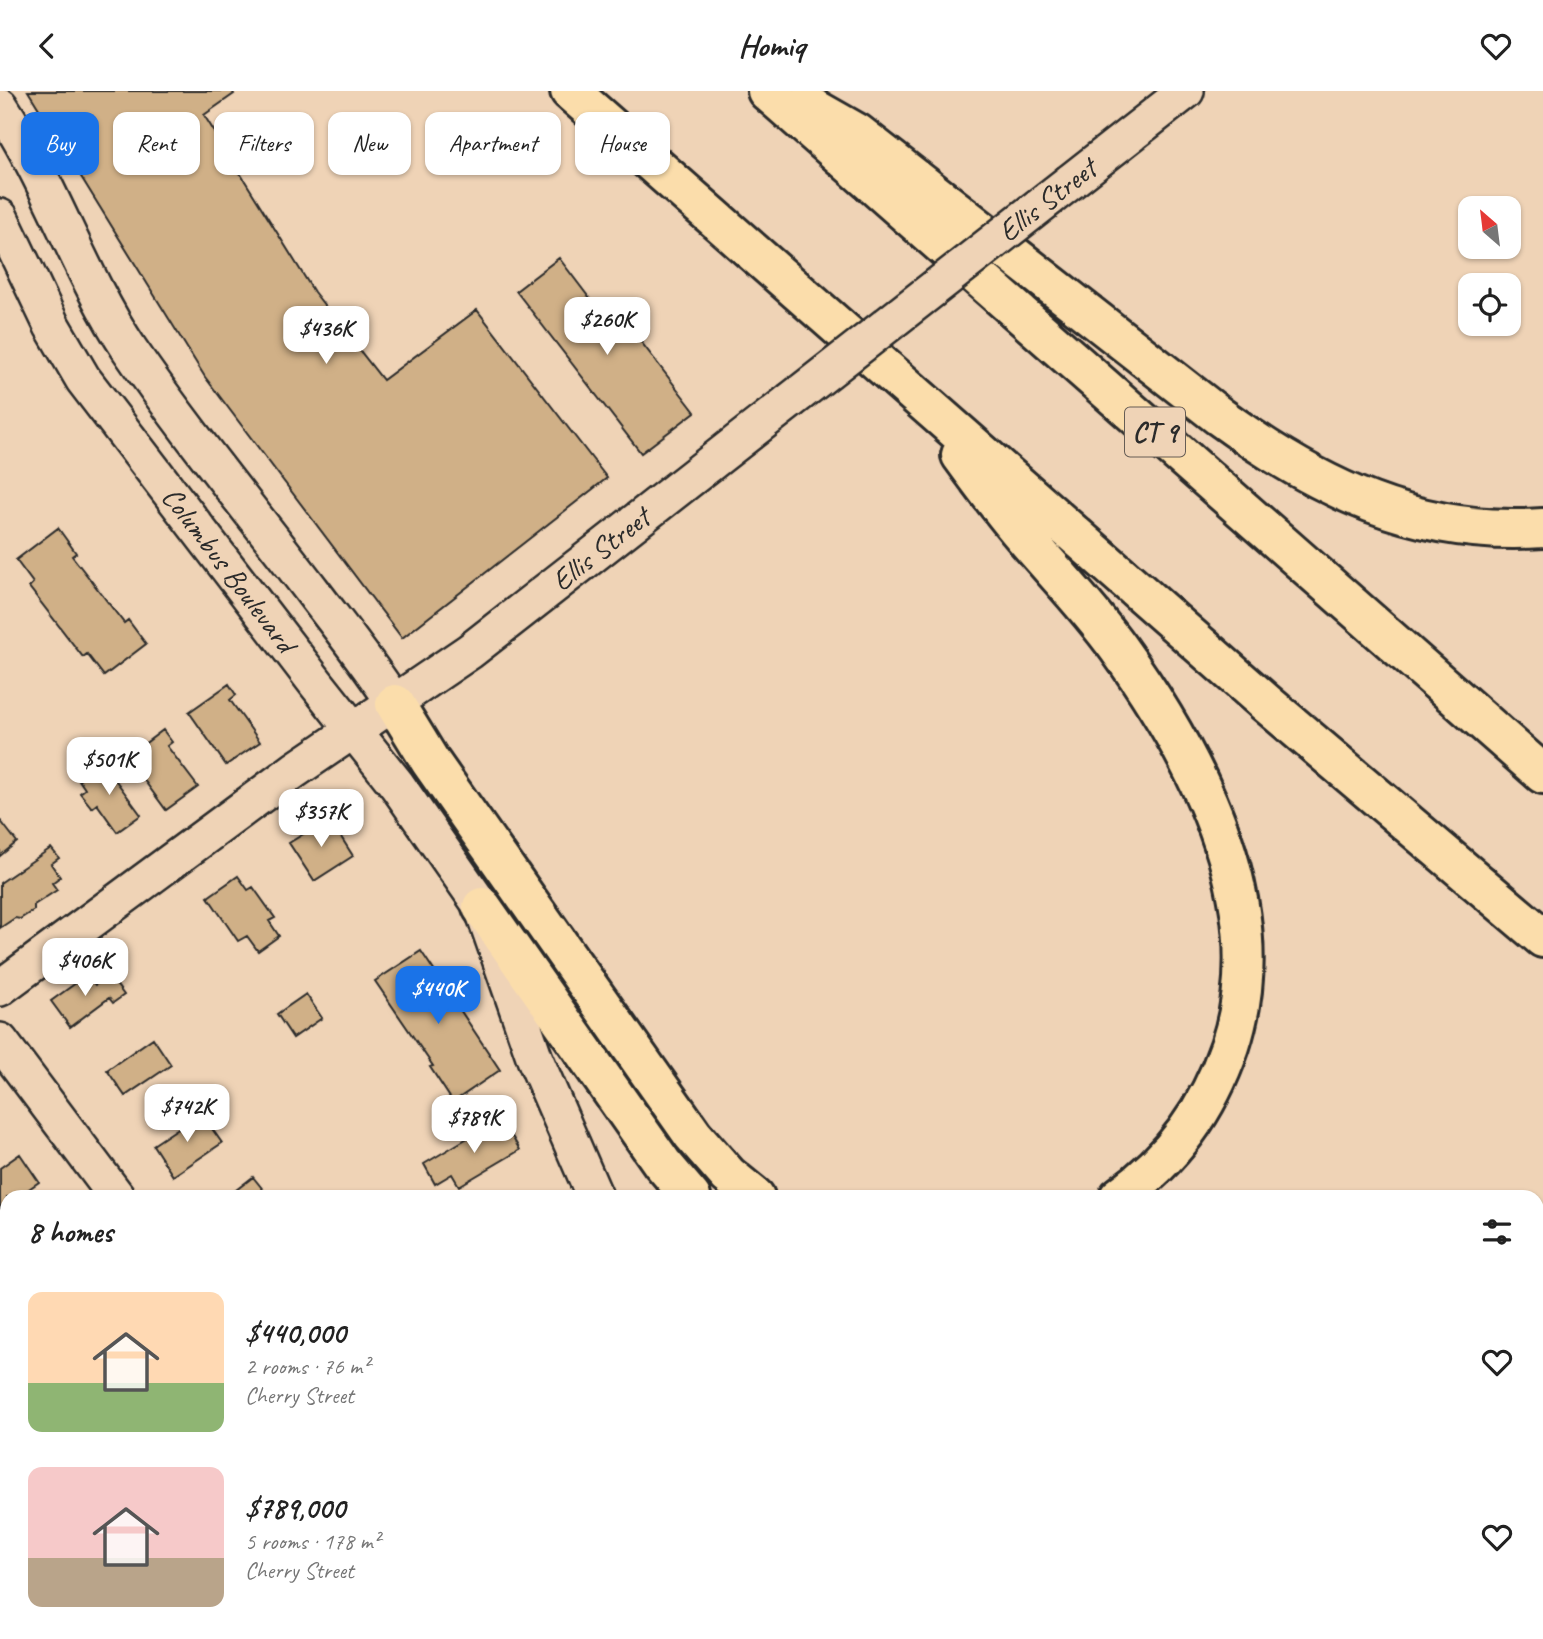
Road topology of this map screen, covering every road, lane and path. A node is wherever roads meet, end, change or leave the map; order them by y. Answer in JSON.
{"nodes":[{"id":1,"x":570,"y":91,"type":"edge"},
{"id":2,"x":766,"y":91,"type":"edge"},
{"id":3,"x":779,"y":91,"type":"edge"},
{"id":4,"x":1186,"y":91,"type":"edge"},
{"id":5,"x":0,"y":106,"type":"edge"},
{"id":6,"x":0,"y":217,"type":"edge"},
{"id":7,"x":924,"y":402,"type":"junction"},
{"id":8,"x":1543,"y":528,"type":"edge"},
{"id":9,"x":394,"y":704,"type":"junction"},
{"id":10,"x":354,"y":731,"type":"junction"},
{"id":11,"x":1543,"y":774,"type":"edge"},
{"id":12,"x":482,"y":907,"type":"junction"},
{"id":13,"x":1543,"y":938,"type":"edge"},
{"id":14,"x":0,"y":988,"type":"edge"},
{"id":15,"x":0,"y":1041,"type":"edge"},
{"id":16,"x":112,"y":1190,"type":"edge"},
{"id":17,"x":592,"y":1190,"type":"edge"},
{"id":18,"x":685,"y":1190,"type":"edge"},
{"id":19,"x":746,"y":1190,"type":"edge"},
{"id":20,"x":1128,"y":1190,"type":"edge"}],
"edges":[{"from":1,"to":7,"type":"highway"},
{"from":2,"to":11,"type":"highway","number":"CT 9"},
{"from":3,"to":8,"type":"highway"},
{"from":4,"to":9,"type":"street","name":"Ellis Street","bridge":true},
{"from":5,"to":9,"type":"street","name":"Columbus Boulevard"},
{"from":6,"to":10,"type":"street","name":"Columbus Boulevard"},
{"from":7,"to":13,"type":"highway"},
{"from":7,"to":20,"type":"highway"},
{"from":9,"to":10,"type":"street","name":"Ellis Street"},
{"from":9,"to":19,"type":"highway"},
{"from":10,"to":12,"type":"street","name":"Columbus Boulevard"},
{"from":10,"to":14,"type":"street","name":"Ellis Street"},
{"from":12,"to":17,"type":"street","name":"Columbus Boulevard"},
{"from":12,"to":18,"type":"highway"},
{"from":15,"to":16,"type":"street"}]}
